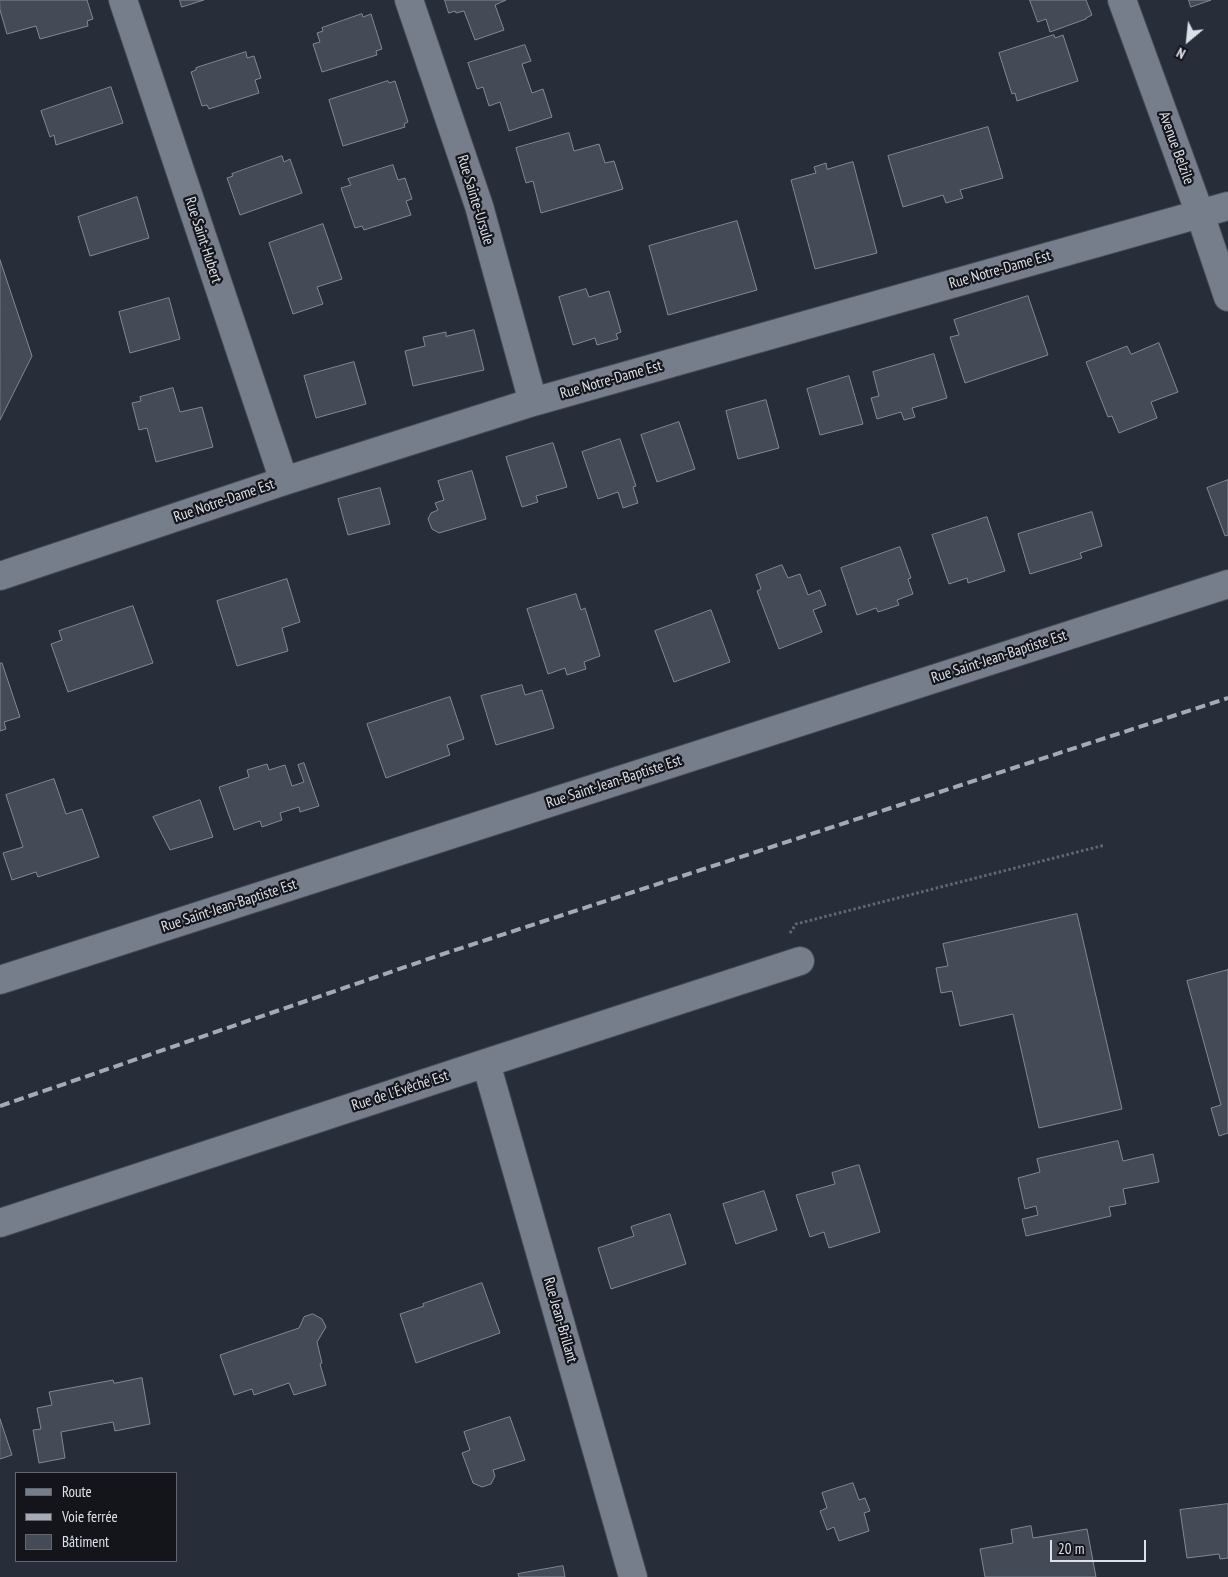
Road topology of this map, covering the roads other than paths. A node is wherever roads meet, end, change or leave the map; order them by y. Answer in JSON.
{"nodes":[{"id":1,"x":123,"y":0,"type":"edge"},
{"id":2,"x":409,"y":0,"type":"edge"},
{"id":3,"x":1122,"y":0,"type":"edge"},
{"id":4,"x":1228,"y":206,"type":"edge"},
{"id":5,"x":1200,"y":214,"type":"junction"},
{"id":6,"x":1228,"y":297,"type":"edge"},
{"id":7,"x":533,"y":402,"type":"junction"},
{"id":8,"x":284,"y":481,"type":"junction"},
{"id":9,"x":0,"y":576,"type":"edge"},
{"id":10,"x":1228,"y":584,"type":"edge"},
{"id":11,"x":800,"y":961,"type":"dead end"},
{"id":12,"x":0,"y":980,"type":"edge"},
{"id":13,"x":486,"y":1062,"type":"junction"},
{"id":14,"x":0,"y":1223,"type":"edge"},
{"id":15,"x":633,"y":1577,"type":"edge"}],
"edges":[{"from":1,"to":8,"type":"street","name":"Rue Saint-Hubert"},
{"from":2,"to":7,"type":"street","name":"Rue Sainte-Ursule"},
{"from":3,"to":5,"type":"street","name":"Avenue Belzile"},
{"from":4,"to":5,"type":"street","name":"Rue Notre-Dame Est"},
{"from":5,"to":6,"type":"street","name":"Avenue Belzile"},
{"from":5,"to":7,"type":"street","name":"Rue Notre-Dame Est"},
{"from":7,"to":8,"type":"street","name":"Rue Notre-Dame Est"},
{"from":8,"to":9,"type":"street","name":"Rue Notre-Dame Est"},
{"from":10,"to":12,"type":"street","name":"Rue Saint-Jean-Baptiste Est"},
{"from":11,"to":13,"type":"street","name":"Rue de l'Évêché Est"},
{"from":13,"to":14,"type":"street","name":"Rue de l'Évêché Est"},
{"from":13,"to":15,"type":"street","name":"Rue Jean-Brillant"}]}
